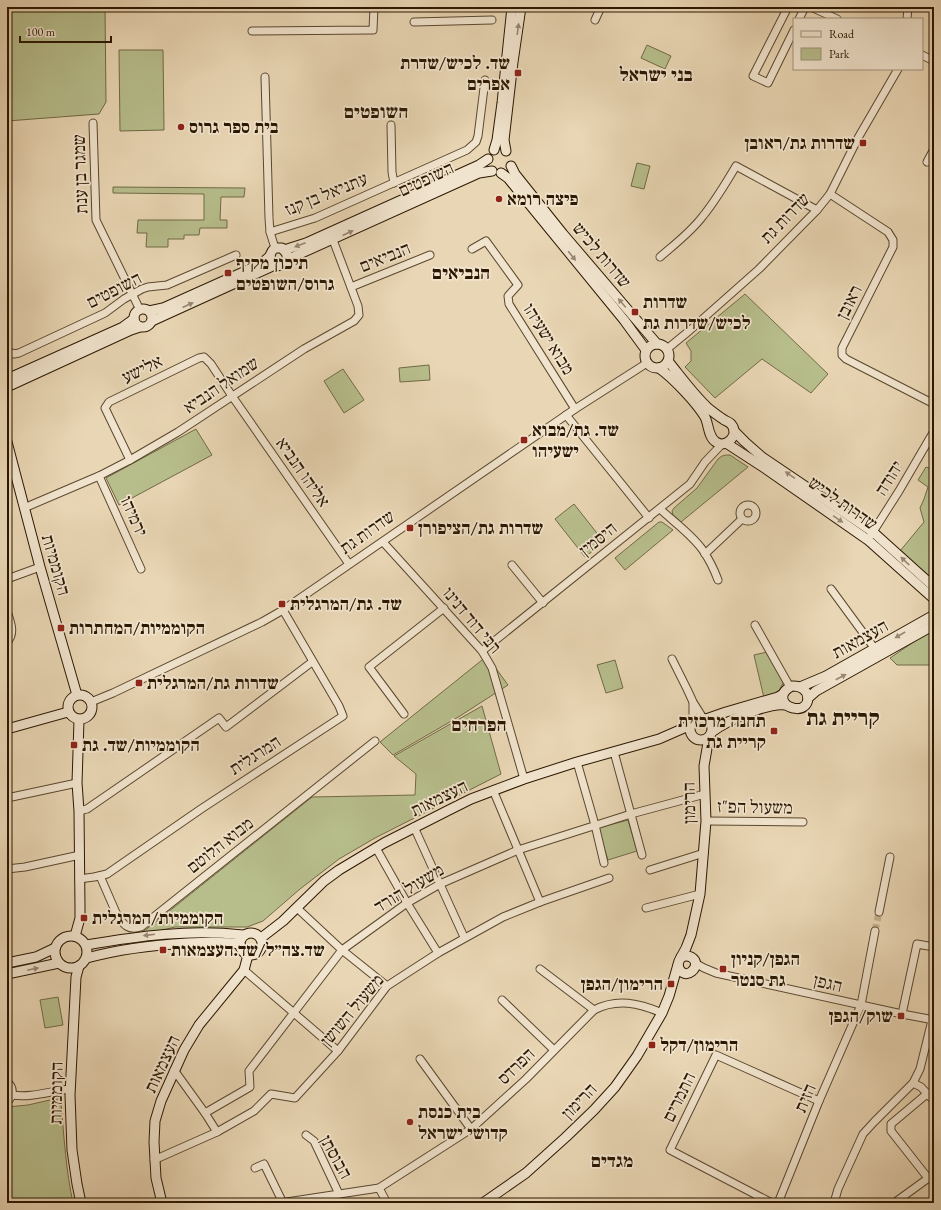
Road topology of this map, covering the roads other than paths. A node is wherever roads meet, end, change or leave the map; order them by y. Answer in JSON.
{"nodes":[{"id":1,"x":374,"y":7,"type":"edge"},
{"id":2,"x":512,"y":7,"type":"edge"},
{"id":3,"x":521,"y":7,"type":"edge"},
{"id":4,"x":601,"y":7,"type":"edge"},
{"id":5,"x":788,"y":7,"type":"edge"},
{"id":6,"x":805,"y":7,"type":"edge"},
{"id":7,"x":811,"y":7,"type":"edge"},
{"id":8,"x":908,"y":7,"type":"edge"},
{"id":9,"x":800,"y":18,"type":"edge"},
{"id":10,"x":835,"y":18,"type":"edge"},
{"id":11,"x":907,"y":18,"type":"edge"},
{"id":12,"x":492,"y":20,"type":"dead end"},
{"id":13,"x":595,"y":20,"type":"dead end"},
{"id":14,"x":414,"y":22,"type":"dead end"},
{"id":15,"x":252,"y":31,"type":"dead end"},
{"id":16,"x":793,"y":32,"type":"edge"},
{"id":17,"x":923,"y":56,"type":"edge"},
{"id":18,"x":923,"y":60,"type":"edge"},
{"id":19,"x":934,"y":62,"type":"edge"},
{"id":20,"x":894,"y":70,"type":"edge"},
{"id":21,"x":897,"y":70,"type":"edge"},
{"id":22,"x":265,"y":76,"type":"dead end"},
{"id":23,"x":485,"y":80,"type":"dead end"},
{"id":24,"x":891,"y":80,"type":"junction"},
{"id":25,"x":93,"y":123,"type":"dead end"},
{"id":26,"x":392,"y":125,"type":"dead end"},
{"id":27,"x":934,"y":149,"type":"edge"},
{"id":28,"x":494,"y":150,"type":"junction"},
{"id":29,"x":506,"y":151,"type":"junction"},
{"id":30,"x":488,"y":159,"type":"junction"},
{"id":31,"x":927,"y":162,"type":"dead end"},
{"id":32,"x":511,"y":166,"type":"junction"},
{"id":33,"x":497,"y":172,"type":"junction"},
{"id":34,"x":394,"y":182,"type":"junction"},
{"id":35,"x":830,"y":194,"type":"junction"},
{"id":36,"x":817,"y":210,"type":"junction"},
{"id":37,"x":270,"y":232,"type":"junction"},
{"id":38,"x":333,"y":240,"type":"junction"},
{"id":39,"x":472,"y":249,"type":"dead end"},
{"id":40,"x":276,"y":252,"type":"junction"},
{"id":41,"x":236,"y":254,"type":"dead end"},
{"id":42,"x":430,"y":255,"type":"dead end"},
{"id":43,"x":660,"y":257,"type":"dead end"},
{"id":44,"x":287,"y":260,"type":"junction"},
{"id":45,"x":275,"y":265,"type":"junction"},
{"id":46,"x":351,"y":287,"type":"junction"},
{"id":47,"x":132,"y":294,"type":"junction"},
{"id":48,"x":144,"y":310,"type":"junction"},
{"id":49,"x":134,"y":319,"type":"junction"},
{"id":50,"x":152,"y":321,"type":"junction"},
{"id":51,"x":140,"y":327,"type":"junction"},
{"id":52,"x":657,"y":344,"type":"junction"},
{"id":53,"x":667,"y":349,"type":"junction"},
{"id":54,"x":646,"y":350,"type":"junction"},
{"id":55,"x":7,"y":352,"type":"edge"},
{"id":56,"x":668,"y":361,"type":"junction"},
{"id":57,"x":647,"y":363,"type":"junction"},
{"id":58,"x":659,"y":368,"type":"junction"},
{"id":59,"x":7,"y":379,"type":"edge"},
{"id":60,"x":7,"y":387,"type":"edge"},
{"id":61,"x":232,"y":396,"type":"junction"},
{"id":62,"x":934,"y":404,"type":"edge"},
{"id":63,"x":575,"y":409,"type":"junction"},
{"id":64,"x":566,"y":415,"type":"junction"},
{"id":65,"x":724,"y":420,"type":"junction"},
{"id":66,"x":734,"y":431,"type":"junction"},
{"id":67,"x":934,"y":431,"type":"edge"},
{"id":68,"x":711,"y":435,"type":"junction"},
{"id":69,"x":7,"y":442,"type":"edge"},
{"id":70,"x":724,"y":443,"type":"junction"},
{"id":71,"x":130,"y":460,"type":"junction"},
{"id":72,"x":705,"y":462,"type":"junction"},
{"id":73,"x":99,"y":476,"type":"junction"},
{"id":74,"x":24,"y":508,"type":"junction"},
{"id":75,"x":660,"y":509,"type":"junction"},
{"id":76,"x":649,"y":518,"type":"junction"},
{"id":77,"x":742,"y":519,"type":"dead end"},
{"id":78,"x":870,"y":536,"type":"junction"},
{"id":79,"x":383,"y":542,"type":"junction"},
{"id":80,"x":705,"y":554,"type":"junction"},
{"id":81,"x":349,"y":564,"type":"junction"},
{"id":82,"x":512,"y":565,"type":"dead end"},
{"id":83,"x":40,"y":568,"type":"junction"},
{"id":84,"x":141,"y":570,"type":"dead end"},
{"id":85,"x":7,"y":579,"type":"edge"},
{"id":86,"x":718,"y":580,"type":"dead end"},
{"id":87,"x":934,"y":587,"type":"edge"},
{"id":88,"x":831,"y":589,"type":"dead end"},
{"id":89,"x":934,"y":599,"type":"edge"},
{"id":90,"x":543,"y":603,"type":"junction"},
{"id":91,"x":444,"y":608,"type":"junction"},
{"id":92,"x":283,"y":610,"type":"junction"},
{"id":93,"x":7,"y":611,"type":"edge"},
{"id":94,"x":934,"y":616,"type":"edge"},
{"id":95,"x":755,"y":625,"type":"dead end"},
{"id":96,"x":934,"y":625,"type":"edge"},
{"id":97,"x":7,"y":642,"type":"edge"},
{"id":98,"x":876,"y":649,"type":"junction"},
{"id":99,"x":482,"y":651,"type":"junction"},
{"id":100,"x":672,"y":660,"type":"dead end"},
{"id":101,"x":312,"y":662,"type":"junction"},
{"id":102,"x":790,"y":687,"type":"junction"},
{"id":103,"x":800,"y":687,"type":"junction"},
{"id":104,"x":783,"y":694,"type":"junction"},
{"id":105,"x":77,"y":695,"type":"junction"},
{"id":106,"x":808,"y":698,"type":"junction"},
{"id":107,"x":91,"y":702,"type":"junction"},
{"id":108,"x":693,"y":702,"type":"junction"},
{"id":109,"x":786,"y":705,"type":"junction"},
{"id":110,"x":68,"y":712,"type":"junction"},
{"id":111,"x":404,"y":714,"type":"dead end"},
{"id":112,"x":705,"y":719,"type":"junction"},
{"id":113,"x":79,"y":720,"type":"junction"},
{"id":114,"x":692,"y":724,"type":"junction"},
{"id":115,"x":7,"y":729,"type":"edge"},
{"id":116,"x":710,"y":735,"type":"junction"},
{"id":117,"x":696,"y":738,"type":"junction"},
{"id":118,"x":658,"y":739,"type":"junction"},
{"id":119,"x":375,"y":741,"type":"dead end"},
{"id":120,"x":614,"y":752,"type":"junction"},
{"id":121,"x":577,"y":762,"type":"junction"},
{"id":122,"x":704,"y":766,"type":"junction"},
{"id":123,"x":524,"y":779,"type":"junction"},
{"id":124,"x":77,"y":783,"type":"junction"},
{"id":125,"x":493,"y":790,"type":"junction"},
{"id":126,"x":705,"y":794,"type":"junction"},
{"id":127,"x":7,"y":798,"type":"edge"},
{"id":128,"x":78,"y":810,"type":"junction"},
{"id":129,"x":631,"y":814,"type":"junction"},
{"id":130,"x":706,"y":821,"type":"junction"},
{"id":131,"x":803,"y":822,"type":"dead end"},
{"id":132,"x":595,"y":825,"type":"junction"},
{"id":133,"x":414,"y":827,"type":"junction"},
{"id":134,"x":376,"y":848,"type":"junction"},
{"id":135,"x":518,"y":850,"type":"junction"},
{"id":136,"x":704,"y":853,"type":"junction"},
{"id":137,"x":80,"y":855,"type":"junction"},
{"id":138,"x":642,"y":855,"type":"dead end"},
{"id":139,"x":890,"y":857,"type":"dead end"},
{"id":140,"x":604,"y":863,"type":"dead end"},
{"id":141,"x":7,"y":869,"type":"edge"},
{"id":142,"x":650,"y":870,"type":"dead end"},
{"id":143,"x":100,"y":876,"type":"junction"},
{"id":144,"x":609,"y":878,"type":"dead end"},
{"id":145,"x":79,"y":879,"type":"junction"},
{"id":146,"x":440,"y":884,"type":"junction"},
{"id":147,"x":700,"y":894,"type":"junction"},
{"id":148,"x":540,"y":902,"type":"junction"},
{"id":149,"x":407,"y":903,"type":"junction"},
{"id":150,"x":297,"y":908,"type":"junction"},
{"id":151,"x":646,"y":908,"type":"dead end"},
{"id":152,"x":879,"y":912,"type":"tunnel mouth"},
{"id":153,"x":875,"y":931,"type":"tunnel mouth"},
{"id":154,"x":244,"y":935,"type":"junction"},
{"id":155,"x":691,"y":935,"type":"junction"},
{"id":156,"x":75,"y":936,"type":"junction"},
{"id":157,"x":261,"y":938,"type":"junction"},
{"id":158,"x":464,"y":938,"type":"junction"},
{"id":159,"x":240,"y":944,"type":"junction"},
{"id":160,"x":86,"y":945,"type":"junction"},
{"id":161,"x":934,"y":947,"type":"edge"},
{"id":162,"x":55,"y":948,"type":"junction"},
{"id":163,"x":342,"y":950,"type":"junction"},
{"id":164,"x":438,"y":953,"type":"junction"},
{"id":165,"x":248,"y":955,"type":"junction"},
{"id":166,"x":87,"y":958,"type":"junction"},
{"id":167,"x":680,"y":961,"type":"junction"},
{"id":168,"x":7,"y":963,"type":"edge"},
{"id":169,"x":63,"y":965,"type":"junction"},
{"id":170,"x":79,"y":966,"type":"junction"},
{"id":171,"x":692,"y":966,"type":"junction"},
{"id":172,"x":540,"y":969,"type":"dead end"},
{"id":173,"x":244,"y":970,"type":"junction"},
{"id":174,"x":7,"y":974,"type":"edge"},
{"id":175,"x":76,"y":984,"type":"junction"},
{"id":176,"x":387,"y":986,"type":"junction"},
{"id":177,"x":669,"y":996,"type":"junction"},
{"id":178,"x":502,"y":1000,"type":"dead end"},
{"id":179,"x":861,"y":1005,"type":"junction"},
{"id":180,"x":594,"y":1010,"type":"junction"},
{"id":181,"x":294,"y":1013,"type":"junction"},
{"id":182,"x":662,"y":1013,"type":"junction"},
{"id":183,"x":902,"y":1014,"type":"junction"},
{"id":184,"x":933,"y":1020,"type":"edge"},
{"id":185,"x":554,"y":1050,"type":"junction"},
{"id":186,"x":338,"y":1051,"type":"junction"},
{"id":187,"x":420,"y":1059,"type":"dead end"},
{"id":188,"x":174,"y":1070,"type":"junction"},
{"id":189,"x":7,"y":1082,"type":"edge"},
{"id":190,"x":914,"y":1084,"type":"junction"},
{"id":191,"x":70,"y":1089,"type":"junction"},
{"id":192,"x":928,"y":1093,"type":"junction"},
{"id":193,"x":12,"y":1095,"type":"junction"},
{"id":194,"x":819,"y":1101,"type":"junction"},
{"id":195,"x":934,"y":1101,"type":"edge"},
{"id":196,"x":7,"y":1102,"type":"edge"},
{"id":197,"x":205,"y":1113,"type":"junction"},
{"id":198,"x":471,"y":1129,"type":"junction"},
{"id":199,"x":217,"y":1132,"type":"junction"},
{"id":200,"x":306,"y":1135,"type":"dead end"},
{"id":201,"x":154,"y":1160,"type":"junction"},
{"id":202,"x":255,"y":1168,"type":"dead end"},
{"id":203,"x":931,"y":1176,"type":"edge"},
{"id":204,"x":379,"y":1188,"type":"junction"},
{"id":205,"x":339,"y":1194,"type":"junction"},
{"id":206,"x":81,"y":1203,"type":"edge"},
{"id":207,"x":162,"y":1203,"type":"edge"},
{"id":208,"x":282,"y":1203,"type":"edge"},
{"id":209,"x":387,"y":1203,"type":"edge"},
{"id":210,"x":483,"y":1203,"type":"edge"},
{"id":211,"x":772,"y":1203,"type":"edge"},
{"id":212,"x":778,"y":1203,"type":"edge"},
{"id":213,"x":834,"y":1203,"type":"edge"},
{"id":214,"x":894,"y":1203,"type":"edge"}],
"edges":[{"from":1,"to":15,"type":"street"},
{"from":2,"to":28,"type":"street"},
{"from":29,"to":3,"type":"street","one_way":true},
{"from":4,"to":13,"type":"street"},
{"from":5,"to":16,"type":"street"},
{"from":6,"to":9,"type":"street"},
{"from":7,"to":10,"type":"street"},
{"from":8,"to":11,"type":"street"},
{"from":12,"to":14,"type":"street"},
{"from":17,"to":19,"type":"street"},
{"from":18,"to":19,"type":"street"},
{"from":20,"to":24,"type":"street","name":"שדרות גת"},
{"from":21,"to":24,"type":"street","name":"שדרות גת"},
{"from":22,"to":37,"type":"street"},
{"from":23,"to":34,"type":"street","name":"עתניאל בן קנז"},
{"from":24,"to":35,"type":"street","name":"שדרות גת"},
{"from":25,"to":47,"type":"street","name":"שמגר בן ענת"},
{"from":26,"to":34,"type":"street","name":"עתניאל בן קנז"},
{"from":27,"to":31,"type":"street"},
{"from":28,"to":29,"type":"street"},
{"from":28,"to":30,"type":"street"},
{"from":29,"to":32,"type":"street"},
{"from":30,"to":33,"type":"street"},
{"from":30,"to":40,"type":"street","name":"השופטים","one_way":true},
{"from":32,"to":33,"type":"street"},
{"from":52,"to":32,"type":"street","name":"שדרות לכיש","one_way":true},
{"from":38,"to":33,"type":"street","name":"השופטים","one_way":true},
{"from":33,"to":54,"type":"street","name":"שדרות לכיש","one_way":true},
{"from":34,"to":37,"type":"street","name":"עתניאל בן קנז"},
{"from":35,"to":36,"type":"street","name":"שדרות גת"},
{"from":35,"to":62,"type":"street","name":"ראובן"},
{"from":36,"to":43,"type":"street"},
{"from":36,"to":53,"type":"street","name":"שדרות גת"},
{"from":37,"to":40,"type":"street"},
{"from":38,"to":44,"type":"street","name":"השופטים"},
{"from":38,"to":46,"type":"street","name":"שמואל הנביא"},
{"from":39,"to":63,"type":"street","name":"מבוא ישעיהו"},
{"from":40,"to":44,"type":"street"},
{"from":40,"to":45,"type":"street"},
{"from":40,"to":48,"type":"street","name":"השופטים"},
{"from":41,"to":47,"type":"street","name":"השופטים"},
{"from":42,"to":46,"type":"street","name":"הנביאים"},
{"from":44,"to":45,"type":"street","name":"השופטים"},
{"from":50,"to":45,"type":"street","one_way":true},
{"from":46,"to":61,"type":"street","name":"שמואל הנביא"},
{"from":47,"to":48,"type":"street","name":"שמגר בן ענת"},
{"from":47,"to":55,"type":"street","name":"השופטים"},
{"from":48,"to":49,"type":"street"},
{"from":48,"to":50,"type":"street"},
{"from":49,"to":51,"type":"street"},
{"from":49,"to":59,"type":"street","name":"השופטים"},
{"from":50,"to":51,"type":"street"},
{"from":51,"to":60,"type":"street"},
{"from":52,"to":53,"type":"street"},
{"from":52,"to":54,"type":"street"},
{"from":53,"to":56,"type":"street"},
{"from":54,"to":57,"type":"street"},
{"from":56,"to":58,"type":"street"},
{"from":56,"to":65,"type":"street"},
{"from":57,"to":58,"type":"street"},
{"from":57,"to":63,"type":"street","name":"שדרות גת"},
{"from":58,"to":68,"type":"street"},
{"from":61,"to":71,"type":"street","name":"שמואל הנביא"},
{"from":61,"to":71,"type":"street","name":"אלישע"},
{"from":61,"to":81,"type":"street","name":"אליהו הנביא"},
{"from":63,"to":64,"type":"street","name":"שדרות גת"},
{"from":64,"to":76,"type":"street"},
{"from":64,"to":79,"type":"street","name":"שדרות גת"},
{"from":65,"to":66,"type":"street"},
{"from":65,"to":68,"type":"street"},
{"from":66,"to":70,"type":"street"},
{"from":78,"to":66,"type":"street","name":"שדרות לכיש","one_way":true},
{"from":67,"to":78,"type":"street","name":"יהודה"},
{"from":68,"to":70,"type":"street"},
{"from":68,"to":72,"type":"street","name":"היסמין"},
{"from":69,"to":74,"type":"street","name":"הקוממיות"},
{"from":70,"to":72,"type":"street","name":"היסמין"},
{"from":70,"to":78,"type":"street","name":"שדרות לכיש","one_way":true},
{"from":71,"to":73,"type":"street","name":"שמואל הנביא"},
{"from":72,"to":75,"type":"street","name":"היסמין"},
{"from":73,"to":74,"type":"street","name":"שמואל הנביא"},
{"from":73,"to":84,"type":"street","name":"ירמיהו"},
{"from":74,"to":83,"type":"street","name":"הקוממיות"},
{"from":75,"to":76,"type":"street","name":"היסמין"},
{"from":75,"to":80,"type":"street"},
{"from":76,"to":90,"type":"street","name":"היסמין"},
{"from":77,"to":80,"type":"street"},
{"from":87,"to":78,"type":"street","name":"שדרות לכיש","one_way":true},
{"from":78,"to":89,"type":"street","name":"שדרות לכיש"},
{"from":79,"to":81,"type":"street","name":"שדרות גת"},
{"from":79,"to":91,"type":"street","name":"רבי דוד דנינו"},
{"from":80,"to":86,"type":"street"},
{"from":81,"to":92,"type":"street","name":"שדרות גת"},
{"from":82,"to":90,"type":"street"},
{"from":83,"to":85,"type":"street"},
{"from":83,"to":105,"type":"street","name":"הקוממיות"},
{"from":88,"to":98,"type":"street"},
{"from":90,"to":99,"type":"street","name":"היסמין"},
{"from":91,"to":99,"type":"street","name":"רבי דוד דנינו"},
{"from":91,"to":111,"type":"street"},
{"from":92,"to":101,"type":"street","name":"המרגלית"},
{"from":92,"to":107,"type":"street","name":"שדרות גת"},
{"from":93,"to":97,"type":"street"},
{"from":94,"to":98,"type":"street","name":"העצמאות","one_way":true},
{"from":95,"to":102,"type":"street"},
{"from":106,"to":96,"type":"street","name":"העצמאות","one_way":true},
{"from":98,"to":103,"type":"street","name":"העצמאות"},
{"from":99,"to":123,"type":"street","name":"רבי דוד דנינו"},
{"from":100,"to":108,"type":"street"},
{"from":101,"to":128,"type":"street"},
{"from":101,"to":143,"type":"street","name":"המרגלית"},
{"from":102,"to":103,"type":"street"},
{"from":102,"to":104,"type":"street"},
{"from":103,"to":106,"type":"street"},
{"from":104,"to":109,"type":"street"},
{"from":104,"to":112,"type":"street"},
{"from":105,"to":107,"type":"street"},
{"from":105,"to":110,"type":"street"},
{"from":106,"to":109,"type":"street"},
{"from":107,"to":113,"type":"street"},
{"from":108,"to":112,"type":"street"},
{"from":108,"to":114,"type":"street"},
{"from":109,"to":116,"type":"street"},
{"from":110,"to":113,"type":"street"},
{"from":110,"to":115,"type":"street"},
{"from":112,"to":114,"type":"street"},
{"from":112,"to":116,"type":"street"},
{"from":113,"to":124,"type":"street"},
{"from":114,"to":117,"type":"street"},
{"from":114,"to":118,"type":"street","name":"העצמאות"},
{"from":116,"to":117,"type":"street"},
{"from":116,"to":122,"type":"street","name":"הרימון"},
{"from":117,"to":118,"type":"street","name":"העצמאות"},
{"from":117,"to":122,"type":"street","name":"הרימון"},
{"from":118,"to":120,"type":"street","name":"העצמאות"},
{"from":119,"to":143,"type":"street","name":"מבוא הלוטם"},
{"from":120,"to":121,"type":"street","name":"העצמאות"},
{"from":120,"to":129,"type":"street"},
{"from":121,"to":123,"type":"street","name":"העצמאות"},
{"from":121,"to":132,"type":"street"},
{"from":122,"to":126,"type":"street","name":"הרימון"},
{"from":123,"to":125,"type":"street","name":"העצמאות"},
{"from":124,"to":127,"type":"street"},
{"from":124,"to":128,"type":"street"},
{"from":125,"to":133,"type":"street","name":"העצמאות"},
{"from":125,"to":135,"type":"street"},
{"from":126,"to":129,"type":"street","name":"משעול הורד"},
{"from":126,"to":130,"type":"street","name":"הרימון"},
{"from":128,"to":137,"type":"street"},
{"from":129,"to":132,"type":"street","name":"משעול הורד"},
{"from":129,"to":138,"type":"street"},
{"from":130,"to":131,"type":"street","name":"משעול הפ\"ז"},
{"from":130,"to":136,"type":"street","name":"הרימון"},
{"from":132,"to":135,"type":"street","name":"משעול הורד"},
{"from":132,"to":140,"type":"street"},
{"from":133,"to":134,"type":"street","name":"העצמאות"},
{"from":133,"to":146,"type":"street"},
{"from":134,"to":149,"type":"street"},
{"from":134,"to":150,"type":"street","name":"העצמאות"},
{"from":135,"to":146,"type":"street","name":"משעול הורד"},
{"from":135,"to":148,"type":"street"},
{"from":136,"to":142,"type":"street"},
{"from":136,"to":147,"type":"street","name":"הרימון"},
{"from":137,"to":141,"type":"street"},
{"from":137,"to":145,"type":"street"},
{"from":139,"to":152,"type":"street"},
{"from":143,"to":145,"type":"street","name":"המרגלית"},
{"from":144,"to":148,"type":"street","name":"משעול השושן"},
{"from":145,"to":156,"type":"street"},
{"from":146,"to":149,"type":"street","name":"משעול הורד"},
{"from":146,"to":158,"type":"street"},
{"from":147,"to":151,"type":"street"},
{"from":147,"to":155,"type":"street","name":"הרימון"},
{"from":148,"to":158,"type":"street","name":"משעול השושן"},
{"from":149,"to":163,"type":"street","name":"משעול הורד"},
{"from":149,"to":164,"type":"street"},
{"from":150,"to":157,"type":"street","name":"העצמאות"},
{"from":150,"to":163,"type":"street"},
{"from":153,"to":179,"type":"street","name":"הזית"},
{"from":154,"to":157,"type":"street"},
{"from":154,"to":159,"type":"street"},
{"from":154,"to":160,"type":"street","one_way":true},
{"from":155,"to":167,"type":"street","name":"הרימון"},
{"from":155,"to":171,"type":"street","name":"הרימון"},
{"from":156,"to":160,"type":"street"},
{"from":156,"to":162,"type":"street"},
{"from":157,"to":165,"type":"street"},
{"from":158,"to":164,"type":"street","name":"משעול השושן"},
{"from":159,"to":165,"type":"street"},
{"from":159,"to":166,"type":"street"},
{"from":160,"to":166,"type":"street"},
{"from":161,"to":183,"type":"street"},
{"from":162,"to":168,"type":"street"},
{"from":162,"to":169,"type":"street"},
{"from":163,"to":176,"type":"street"},
{"from":163,"to":181,"type":"street","name":"משעול הורד"},
{"from":164,"to":176,"type":"street","name":"משעול השושן"},
{"from":165,"to":173,"type":"street","name":"העצמאות"},
{"from":166,"to":170,"type":"street"},
{"from":167,"to":171,"type":"street"},
{"from":167,"to":171,"type":"street"},
{"from":167,"to":177,"type":"street","name":"הרימון"},
{"from":169,"to":170,"type":"street"},
{"from":174,"to":169,"type":"street","one_way":true},
{"from":169,"to":175,"type":"street"},
{"from":170,"to":175,"type":"street","name":"הקוממיות"},
{"from":171,"to":177,"type":"street","name":"הרימון"},
{"from":171,"to":179,"type":"street","name":"הגפן"},
{"from":172,"to":180,"type":"street"},
{"from":173,"to":181,"type":"street"},
{"from":173,"to":188,"type":"street","name":"העצמאות"},
{"from":175,"to":191,"type":"street","name":"הקוממיות"},
{"from":176,"to":186,"type":"street","name":"משעול השושן"},
{"from":177,"to":182,"type":"street","name":"הרימון"},
{"from":178,"to":185,"type":"street"},
{"from":179,"to":183,"type":"street","name":"הגפן"},
{"from":179,"to":194,"type":"street","name":"הזית"},
{"from":180,"to":182,"type":"street","name":"הפרדס"},
{"from":180,"to":185,"type":"street","name":"הפרדס"},
{"from":181,"to":186,"type":"street"},
{"from":181,"to":197,"type":"street","name":"משעול הורד"},
{"from":182,"to":210,"type":"street","name":"הרימון"},
{"from":183,"to":184,"type":"street","name":"הגפן"},
{"from":184,"to":190,"type":"street"},
{"from":185,"to":198,"type":"street","name":"הפרדס"},
{"from":186,"to":199,"type":"street","name":"משעול השושן"},
{"from":187,"to":198,"type":"street"},
{"from":188,"to":197,"type":"street"},
{"from":188,"to":201,"type":"street","name":"העצמאות"},
{"from":189,"to":193,"type":"street"},
{"from":190,"to":192,"type":"street"},
{"from":190,"to":213,"type":"street"},
{"from":191,"to":193,"type":"street"},
{"from":191,"to":206,"type":"street","name":"הקוממיות"},
{"from":192,"to":195,"type":"street"},
{"from":192,"to":203,"type":"street"},
{"from":193,"to":196,"type":"street"},
{"from":194,"to":211,"type":"street","name":"התמרים"},
{"from":194,"to":212,"type":"street","name":"הזית"},
{"from":197,"to":199,"type":"street"},
{"from":198,"to":204,"type":"street","name":"הפרדס"},
{"from":199,"to":201,"type":"street","name":"משעול השושן"},
{"from":200,"to":205,"type":"street","name":"הבוסתן"},
{"from":201,"to":207,"type":"street","name":"העצמאות"},
{"from":202,"to":208,"type":"street"},
{"from":203,"to":214,"type":"street"},
{"from":204,"to":205,"type":"street","name":"הפרדס"},
{"from":204,"to":209,"type":"street"},
{"from":205,"to":208,"type":"street","name":"הפרדס"}]}
